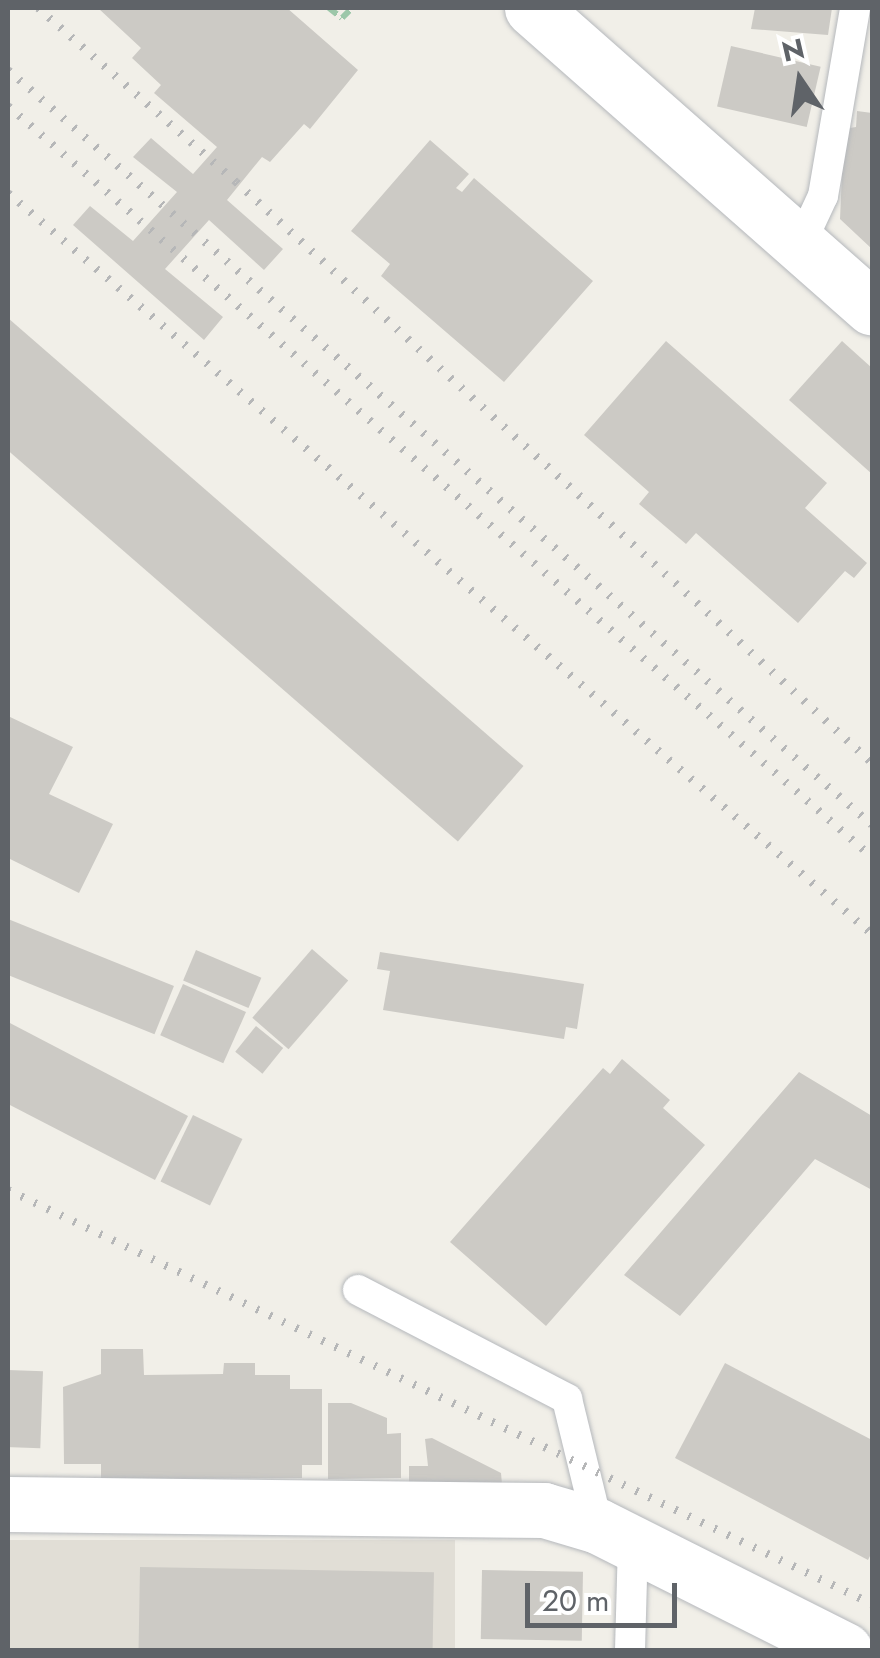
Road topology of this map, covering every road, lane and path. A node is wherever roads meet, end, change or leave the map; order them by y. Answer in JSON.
{"nodes":[{"id":1,"x":329,"y":8,"type":"edge"},
{"id":2,"x":352,"y":8,"type":"edge"},
{"id":3,"x":532,"y":8,"type":"edge"},
{"id":4,"x":855,"y":8,"type":"edge"},
{"id":5,"x":805,"y":248,"type":"junction"},
{"id":6,"x":872,"y":308,"type":"edge"},
{"id":7,"x":358,"y":1290,"type":"dead end"},
{"id":8,"x":8,"y":1504,"type":"edge"},
{"id":9,"x":615,"y":1535,"type":"junction"},
{"id":10,"x":774,"y":1634,"type":"edge"},
{"id":11,"x":630,"y":1650,"type":"edge"},
{"id":12,"x":845,"y":1650,"type":"edge"}],
"edges":[{"from":1,"to":2,"type":"path"},
{"from":3,"to":5,"type":"street"},
{"from":4,"to":5,"type":"lane"},
{"from":5,"to":6,"type":"street"},
{"from":7,"to":9,"type":"lane"},
{"from":8,"to":9,"type":"street"},
{"from":9,"to":10,"type":"street"},
{"from":9,"to":11,"type":"lane"},
{"from":10,"to":12,"type":"street"}]}
